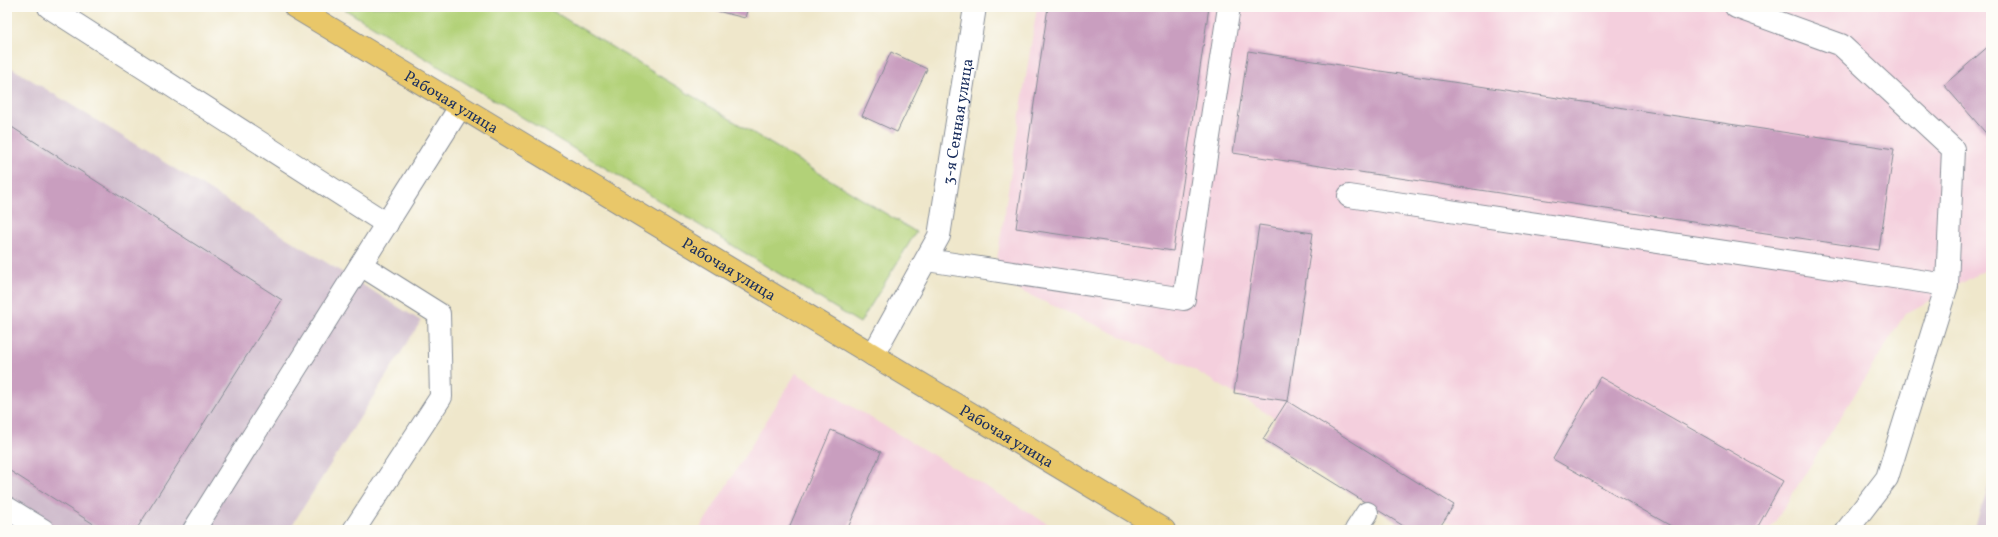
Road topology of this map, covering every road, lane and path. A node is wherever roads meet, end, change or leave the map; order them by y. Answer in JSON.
{"nodes":[{"id":1,"x":49,"y":7,"type":"edge"},
{"id":2,"x":295,"y":7,"type":"edge"},
{"id":3,"x":975,"y":7,"type":"edge"},
{"id":4,"x":1229,"y":7,"type":"edge"},
{"id":5,"x":1736,"y":7,"type":"edge"},
{"id":6,"x":460,"y":108,"type":"junction"},
{"id":7,"x":1349,"y":196,"type":"dead end"},
{"id":8,"x":387,"y":224,"type":"junction"},
{"id":9,"x":927,"y":260,"type":"junction"},
{"id":10,"x":361,"y":265,"type":"junction"},
{"id":11,"x":1947,"y":285,"type":"junction"},
{"id":12,"x":873,"y":355,"type":"junction"},
{"id":13,"x":7,"y":508,"type":"edge"},
{"id":14,"x":43,"y":530,"type":"edge"},
{"id":15,"x":194,"y":530,"type":"edge"},
{"id":16,"x":354,"y":530,"type":"edge"},
{"id":17,"x":1164,"y":530,"type":"edge"},
{"id":18,"x":1847,"y":530,"type":"edge"}],
"edges":[{"from":1,"to":8,"type":"street"},
{"from":2,"to":6,"type":"main road","name":"Рабочая улица"},
{"from":3,"to":9,"type":"street","name":"3-я Сенная улица"},
{"from":4,"to":9,"type":"street"},
{"from":5,"to":11,"type":"street"},
{"from":6,"to":8,"type":"street"},
{"from":6,"to":12,"type":"main road","name":"Рабочая улица"},
{"from":7,"to":11,"type":"street"},
{"from":8,"to":10,"type":"street"},
{"from":9,"to":12,"type":"street","name":"3-я Сенная улица"},
{"from":10,"to":15,"type":"street"},
{"from":10,"to":16,"type":"street"},
{"from":11,"to":18,"type":"street"},
{"from":12,"to":17,"type":"main road","name":"Рабочая улица"},
{"from":13,"to":14,"type":"street"}]}
